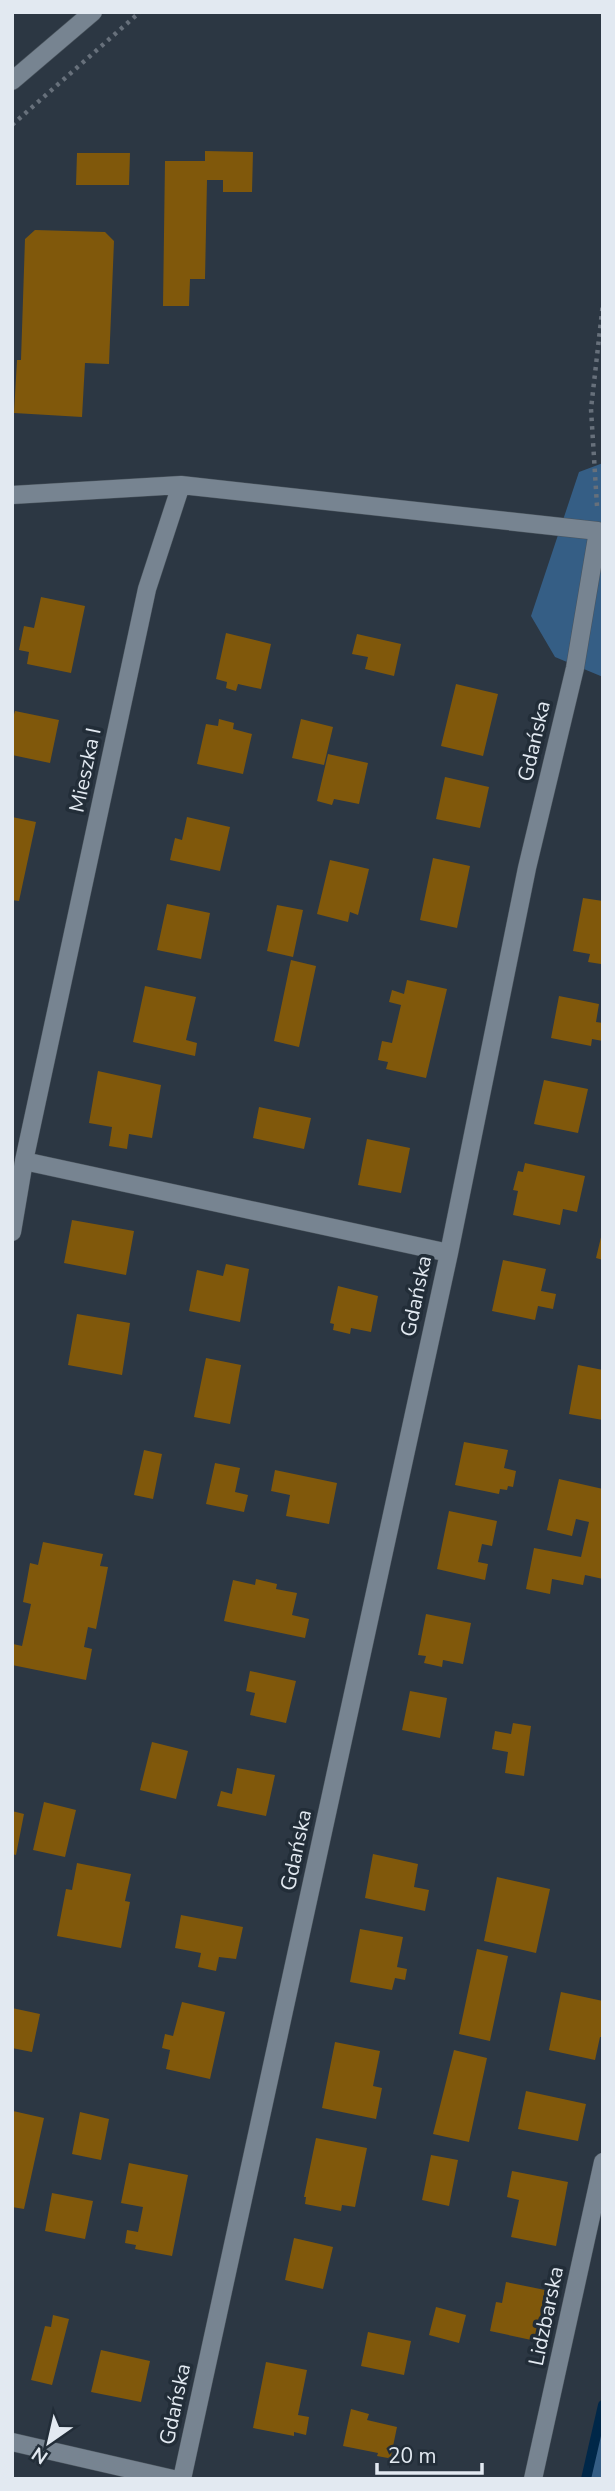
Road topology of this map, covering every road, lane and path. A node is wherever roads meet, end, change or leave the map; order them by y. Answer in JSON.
{"nodes":[{"id":1,"x":93,"y":12,"type":"edge"},
{"id":2,"x":140,"y":12,"type":"edge"},
{"id":3,"x":12,"y":81,"type":"edge"},
{"id":4,"x":12,"y":125,"type":"edge"},
{"id":5,"x":603,"y":303,"type":"edge"},
{"id":6,"x":181,"y":485,"type":"junction"},
{"id":7,"x":12,"y":495,"type":"edge"},
{"id":8,"x":598,"y":531,"type":"junction"},
{"id":9,"x":24,"y":1161,"type":"junction"},
{"id":10,"x":12,"y":1232,"type":"edge"},
{"id":11,"x":449,"y":1253,"type":"junction"},
{"id":12,"x":603,"y":2162,"type":"edge"},
{"id":13,"x":12,"y":2442,"type":"edge"},
{"id":14,"x":173,"y":2479,"type":"edge"},
{"id":15,"x":182,"y":2479,"type":"edge"},
{"id":16,"x":533,"y":2479,"type":"edge"}],
"edges":[{"from":1,"to":3,"type":"street"},
{"from":2,"to":4,"type":"path"},
{"from":5,"to":8,"type":"path"},
{"from":6,"to":7,"type":"street"},
{"from":6,"to":8,"type":"street"},
{"from":6,"to":9,"type":"street","name":"Mieszka I"},
{"from":8,"to":11,"type":"street","name":"Gdańska"},
{"from":9,"to":10,"type":"street","name":"Mieszka I"},
{"from":9,"to":11,"type":"street"},
{"from":11,"to":15,"type":"street","name":"Gdańska"},
{"from":12,"to":16,"type":"street","name":"Lidzbarska"},
{"from":13,"to":14,"type":"street"}]}
